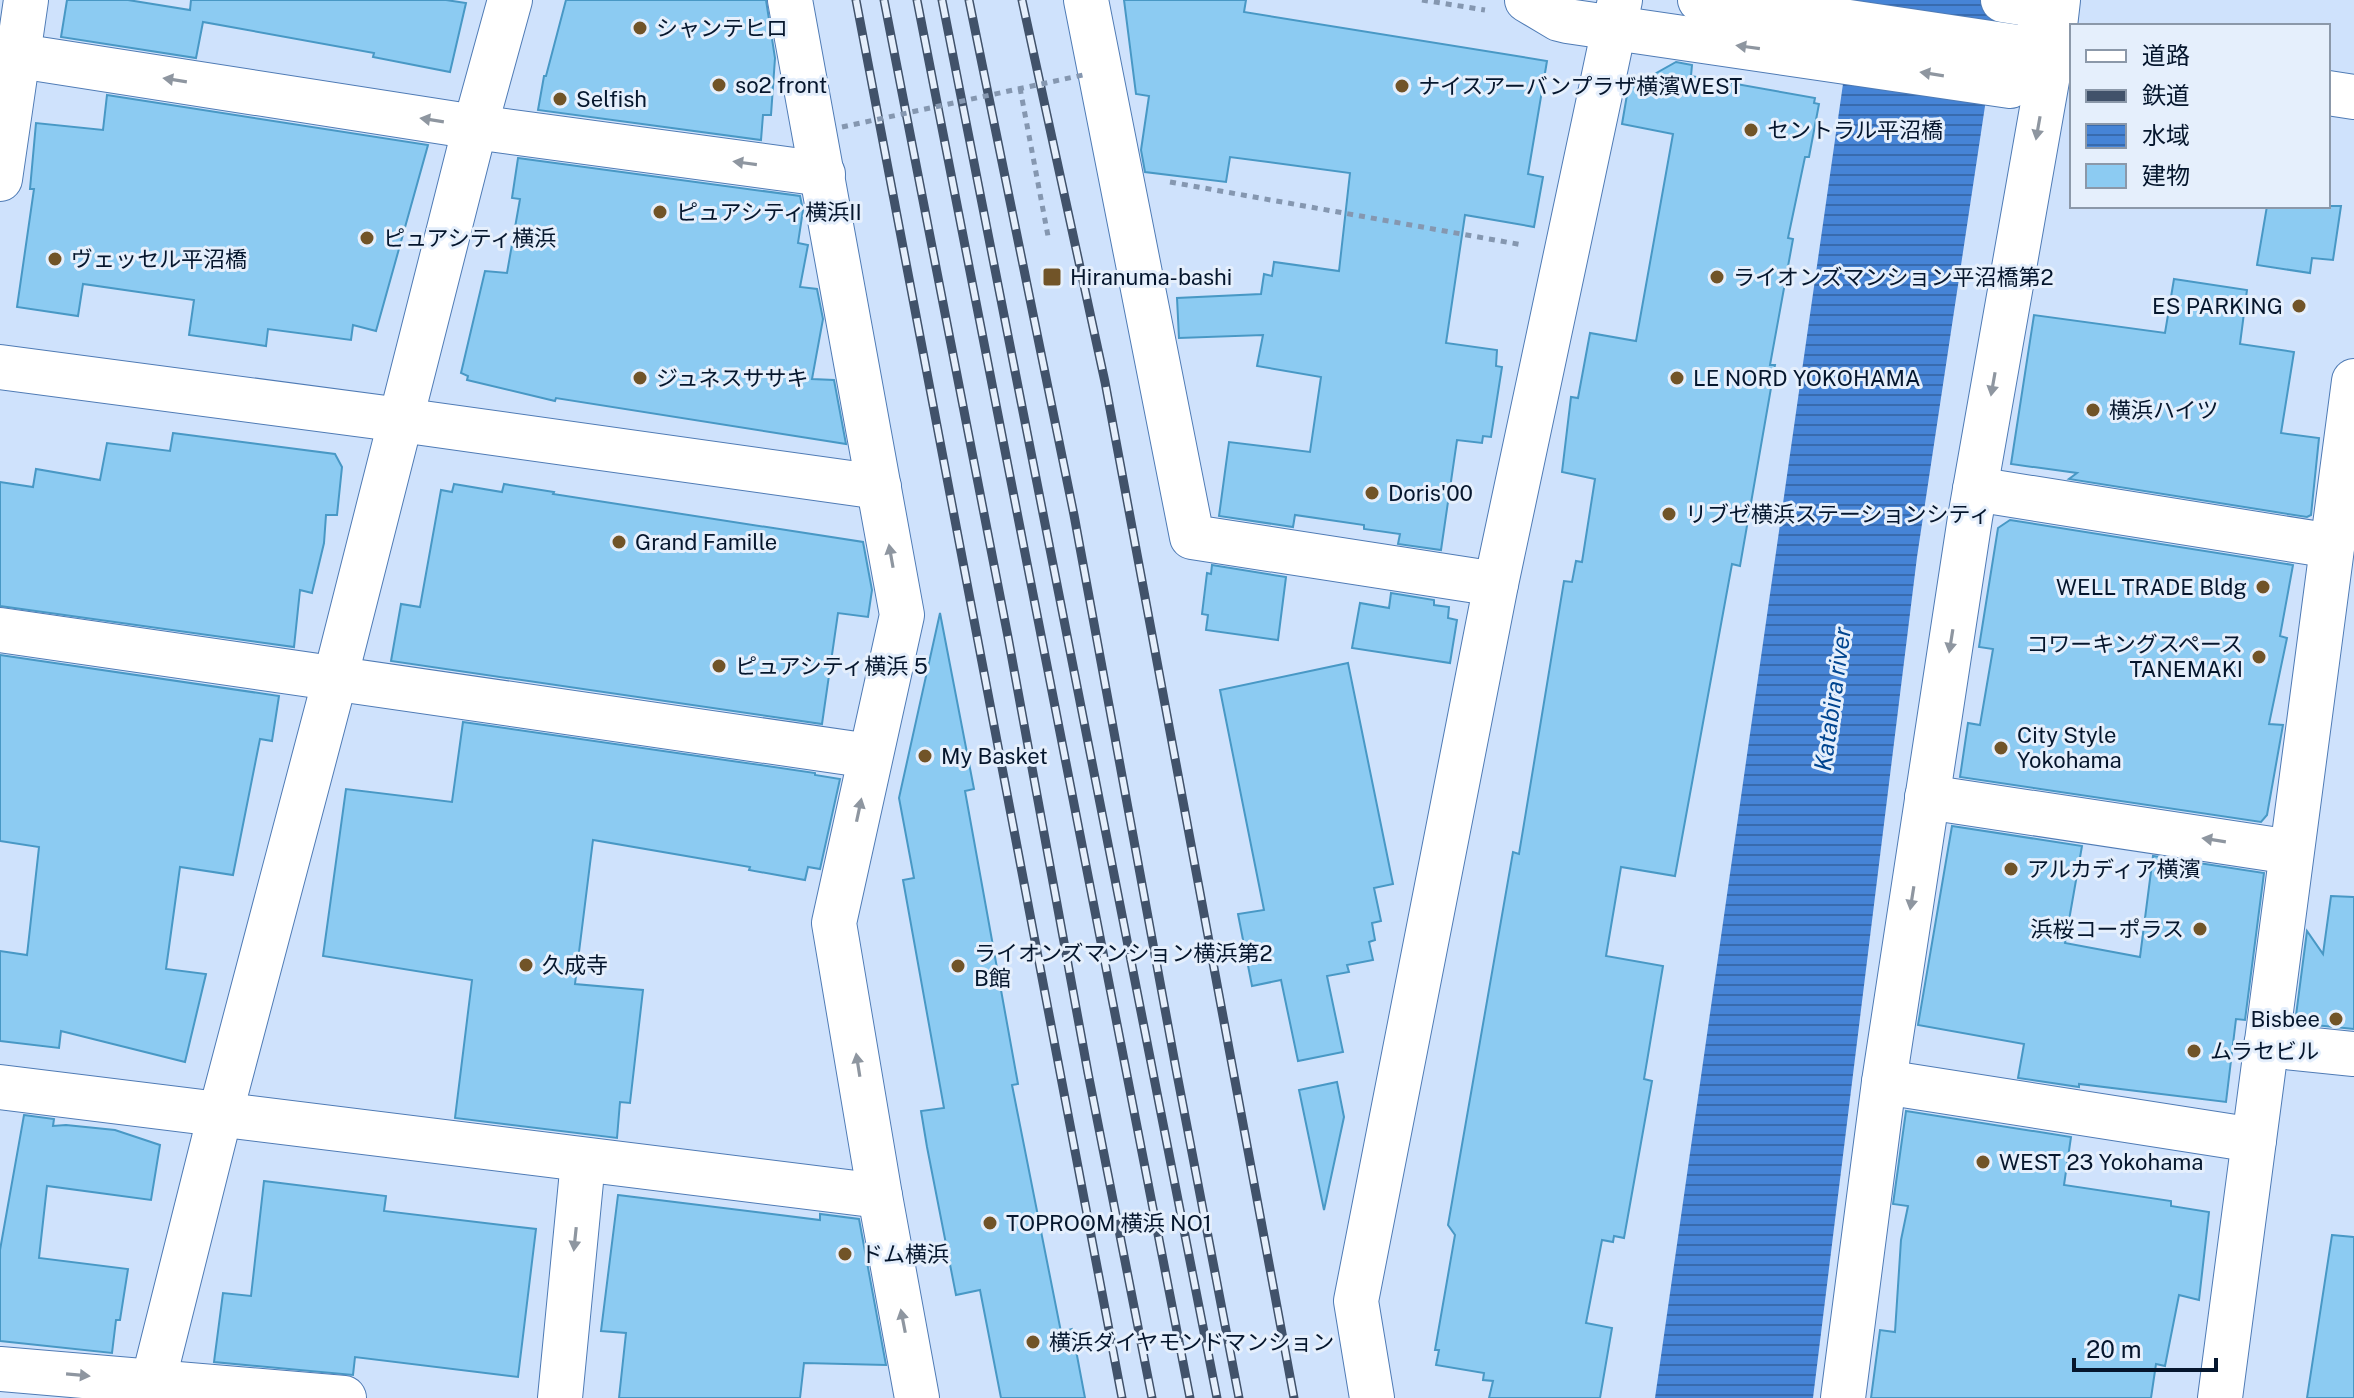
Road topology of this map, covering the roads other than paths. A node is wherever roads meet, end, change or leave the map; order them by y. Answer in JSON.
{"nodes":[{"id":1,"x":26,"y":0,"type":"edge"},
{"id":2,"x":510,"y":0,"type":"edge"},
{"id":3,"x":790,"y":0,"type":"edge"},
{"id":4,"x":1086,"y":0,"type":"edge"},
{"id":5,"x":1700,"y":0,"type":"edge"},
{"id":6,"x":2032,"y":2,"type":"edge"},
{"id":7,"x":1511,"y":6,"type":"edge"},
{"id":8,"x":1617,"y":14,"type":"edge"},
{"id":9,"x":2062,"y":53,"type":"edge"},
{"id":10,"x":9,"y":55,"type":"edge"},
{"id":11,"x":2007,"y":65,"type":"junction"},
{"id":12,"x":2330,"y":93,"type":"edge"},
{"id":13,"x":2354,"y":97,"type":"edge"},
{"id":14,"x":475,"y":127,"type":"junction"},
{"id":15,"x":823,"y":174,"type":"junction"},
{"id":16,"x":0,"y":179,"type":"edge"},
{"id":17,"x":0,"y":367,"type":"edge"},
{"id":18,"x":2354,"y":381,"type":"edge"},
{"id":19,"x":401,"y":420,"type":"junction"},
{"id":20,"x":879,"y":487,"type":"junction"},
{"id":21,"x":1975,"y":489,"type":"junction"},
{"id":22,"x":2332,"y":546,"type":"junction"},
{"id":23,"x":1496,"y":584,"type":"junction"},
{"id":24,"x":0,"y":630,"type":"edge"},
{"id":25,"x":335,"y":679,"type":"junction"},
{"id":26,"x":870,"y":756,"type":"junction"},
{"id":27,"x":1927,"y":797,"type":"junction"},
{"id":28,"x":2291,"y":852,"type":"junction"},
{"id":29,"x":2266,"y":1045,"type":"junction"},
{"id":30,"x":2354,"y":1054,"type":"edge"},
{"id":31,"x":1884,"y":1082,"type":"junction"},
{"id":32,"x":0,"y":1087,"type":"edge"},
{"id":33,"x":220,"y":1115,"type":"junction"},
{"id":34,"x":2254,"y":1140,"type":"junction"},
{"id":35,"x":583,"y":1161,"type":"junction"},
{"id":36,"x":880,"y":1196,"type":"junction"},
{"id":37,"x":0,"y":1369,"type":"edge"},
{"id":38,"x":151,"y":1390,"type":"edge"},
{"id":39,"x":344,"y":1398,"type":"edge"},
{"id":40,"x":560,"y":1398,"type":"edge"},
{"id":41,"x":917,"y":1398,"type":"edge"},
{"id":42,"x":1372,"y":1398,"type":"edge"},
{"id":43,"x":1843,"y":1398,"type":"edge"},
{"id":44,"x":2220,"y":1398,"type":"edge"}],
"edges":[{"from":1,"to":10,"type":"street"},
{"from":2,"to":14,"type":"street"},
{"from":3,"to":15,"type":"street"},
{"from":4,"to":23,"type":"street"},
{"from":5,"to":11,"type":"street"},
{"from":6,"to":9,"type":"street"},
{"from":7,"to":8,"type":"street"},
{"from":11,"to":8,"type":"street","one_way":true},
{"from":8,"to":23,"type":"street"},
{"from":9,"to":11,"type":"street"},
{"from":9,"to":21,"type":"street","one_way":true},
{"from":14,"to":10,"type":"street","one_way":true},
{"from":10,"to":16,"type":"street"},
{"from":12,"to":13,"type":"street"},
{"from":15,"to":14,"type":"street","one_way":true},
{"from":14,"to":19,"type":"street"},
{"from":15,"to":20,"type":"street"},
{"from":17,"to":19,"type":"street"},
{"from":18,"to":22,"type":"street"},
{"from":19,"to":20,"type":"street"},
{"from":19,"to":25,"type":"street"},
{"from":26,"to":20,"type":"street","one_way":true},
{"from":21,"to":22,"type":"street"},
{"from":21,"to":27,"type":"street","one_way":true},
{"from":22,"to":28,"type":"street"},
{"from":23,"to":42,"type":"street"},
{"from":24,"to":25,"type":"street"},
{"from":25,"to":26,"type":"street"},
{"from":25,"to":33,"type":"street"},
{"from":36,"to":26,"type":"street","one_way":true},
{"from":28,"to":27,"type":"street","one_way":true},
{"from":27,"to":31,"type":"street","one_way":true},
{"from":28,"to":29,"type":"street"},
{"from":29,"to":30,"type":"street"},
{"from":29,"to":34,"type":"street"},
{"from":31,"to":34,"type":"street"},
{"from":31,"to":43,"type":"street"},
{"from":32,"to":33,"type":"street"},
{"from":33,"to":35,"type":"street"},
{"from":33,"to":38,"type":"street"},
{"from":34,"to":44,"type":"street"},
{"from":35,"to":36,"type":"street"},
{"from":35,"to":40,"type":"street","one_way":true},
{"from":41,"to":36,"type":"street","one_way":true},
{"from":37,"to":38,"type":"street","one_way":true},
{"from":38,"to":39,"type":"street"}]}
